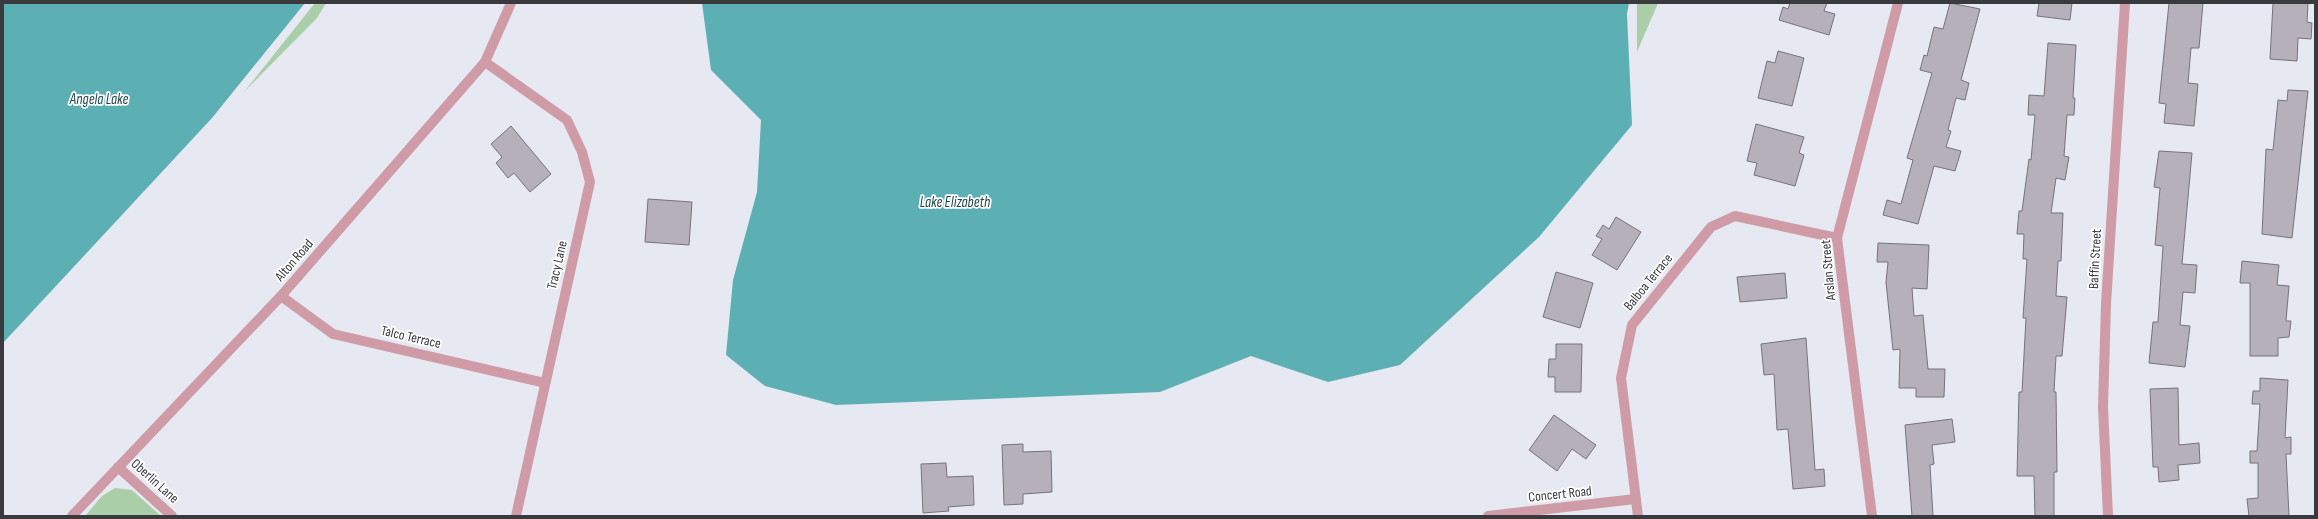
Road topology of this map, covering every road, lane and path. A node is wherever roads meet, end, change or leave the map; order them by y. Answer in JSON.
{"nodes":[{"id":1,"x":511,"y":3,"type":"edge"},
{"id":2,"x":1898,"y":3,"type":"edge"},
{"id":3,"x":2124,"y":3,"type":"edge"},
{"id":4,"x":486,"y":62,"type":"junction"},
{"id":5,"x":1836,"y":238,"type":"junction"},
{"id":6,"x":281,"y":296,"type":"junction"},
{"id":7,"x":545,"y":383,"type":"junction"},
{"id":8,"x":118,"y":467,"type":"junction"},
{"id":9,"x":1636,"y":499,"type":"junction"},
{"id":10,"x":72,"y":516,"type":"edge"},
{"id":11,"x":172,"y":516,"type":"edge"},
{"id":12,"x":516,"y":516,"type":"edge"},
{"id":13,"x":1488,"y":516,"type":"edge"},
{"id":14,"x":1638,"y":516,"type":"edge"},
{"id":15,"x":1872,"y":516,"type":"edge"},
{"id":16,"x":2108,"y":516,"type":"edge"}],
"edges":[{"from":1,"to":4,"type":"street","name":"Alton Road"},
{"from":2,"to":5,"type":"street","name":"Arslan Street"},
{"from":3,"to":16,"type":"street","name":"Baffin Street"},
{"from":4,"to":6,"type":"street","name":"Alton Road"},
{"from":4,"to":7,"type":"street","name":"Tracy Lane"},
{"from":5,"to":9,"type":"street","name":"Balboa Terrace"},
{"from":5,"to":15,"type":"street","name":"Arslan Street"},
{"from":6,"to":7,"type":"street","name":"Talco Terrace"},
{"from":6,"to":8,"type":"street","name":"Alton Road"},
{"from":7,"to":12,"type":"street","name":"Tracy Lane"},
{"from":8,"to":10,"type":"street","name":"Alton Road"},
{"from":8,"to":11,"type":"street","name":"Oberlin Lane"},
{"from":9,"to":13,"type":"street","name":"Concert Road"},
{"from":9,"to":14,"type":"street","name":"Balboa Terrace"}]}
